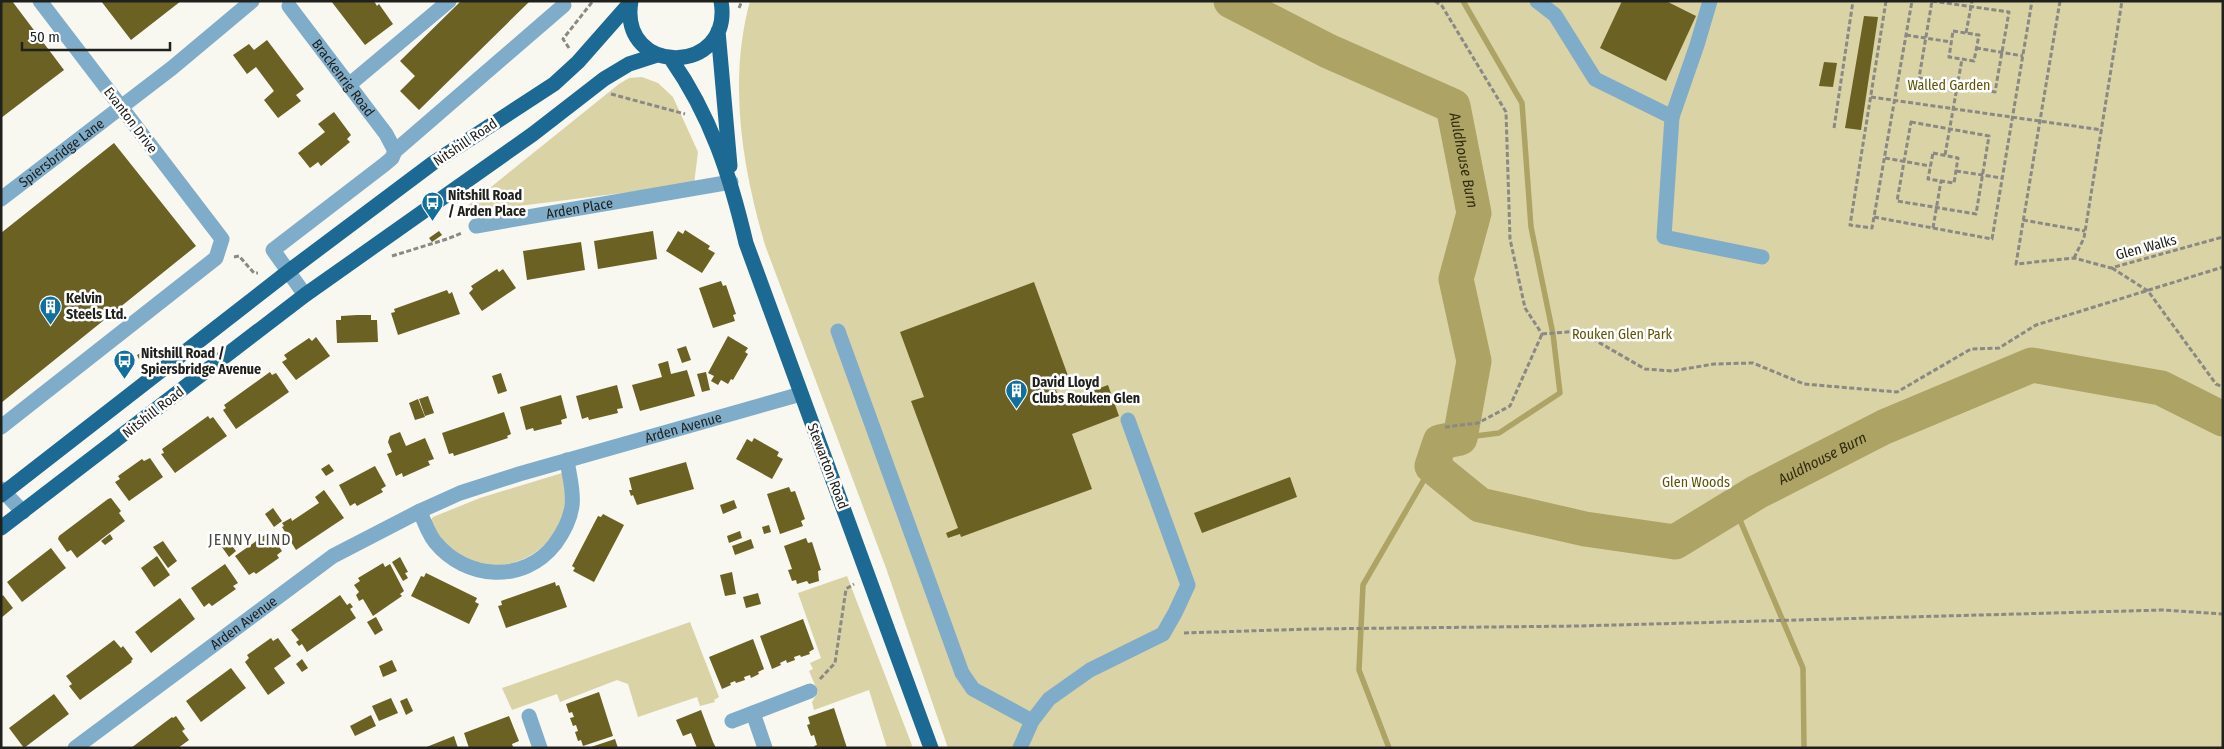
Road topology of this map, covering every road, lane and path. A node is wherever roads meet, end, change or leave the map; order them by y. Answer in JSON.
{"nodes":[{"id":1,"x":40,"y":1,"type":"edge"},
{"id":2,"x":252,"y":1,"type":"edge"},
{"id":3,"x":449,"y":1,"type":"edge"},
{"id":4,"x":1435,"y":1,"type":"edge"},
{"id":5,"x":1537,"y":1,"type":"edge"},
{"id":6,"x":1710,"y":1,"type":"edge"},
{"id":7,"x":1854,"y":1,"type":"edge"},
{"id":8,"x":1886,"y":1,"type":"edge"},
{"id":9,"x":1912,"y":1,"type":"edge"},
{"id":10,"x":1932,"y":1,"type":"edge"},
{"id":11,"x":1972,"y":1,"type":"edge"},
{"id":12,"x":2032,"y":1,"type":"edge"},
{"id":13,"x":2060,"y":1,"type":"edge"},
{"id":14,"x":2122,"y":1,"type":"edge"},
{"id":15,"x":630,"y":2,"type":"edge"},
{"id":16,"x":723,"y":3,"type":"edge"},
{"id":17,"x":564,"y":5,"type":"dead end"},
{"id":18,"x":289,"y":6,"type":"dead end"},
{"id":19,"x":1971,"y":7,"type":"junction"},
{"id":20,"x":718,"y":31,"type":"junction"},
{"id":21,"x":1966,"y":33,"type":"junction"},
{"id":22,"x":1906,"y":35,"type":"junction"},
{"id":23,"x":1926,"y":38,"type":"junction"},
{"id":24,"x":1951,"y":42,"type":"junction"},
{"id":25,"x":1976,"y":48,"type":"junction"},
{"id":26,"x":2002,"y":52,"type":"junction"},
{"id":27,"x":2022,"y":56,"type":"junction"},
{"id":28,"x":664,"y":57,"type":"junction"},
{"id":29,"x":1962,"y":59,"type":"junction"},
{"id":30,"x":350,"y":84,"type":"junction"},
{"id":31,"x":1957,"y":85,"type":"junction"},
{"id":32,"x":1871,"y":96,"type":"junction"},
{"id":33,"x":1896,"y":99,"type":"junction"},
{"id":34,"x":121,"y":106,"type":"junction"},
{"id":35,"x":1953,"y":108,"type":"junction"},
{"id":36,"x":2012,"y":116,"type":"junction"},
{"id":37,"x":1672,"y":117,"type":"junction"},
{"id":38,"x":2040,"y":120,"type":"junction"},
{"id":39,"x":1834,"y":128,"type":"dead end"},
{"id":40,"x":1949,"y":130,"type":"junction"},
{"id":41,"x":2102,"y":130,"type":"junction"},
{"id":42,"x":395,"y":150,"type":"junction"},
{"id":43,"x":1945,"y":155,"type":"junction"},
{"id":44,"x":1885,"y":158,"type":"junction"},
{"id":45,"x":1904,"y":162,"type":"junction"},
{"id":46,"x":1930,"y":166,"type":"junction"},
{"id":47,"x":1956,"y":171,"type":"junction"},
{"id":48,"x":1983,"y":175,"type":"junction"},
{"id":49,"x":2002,"y":178,"type":"junction"},
{"id":50,"x":1941,"y":181,"type":"junction"},
{"id":51,"x":731,"y":182,"type":"junction"},
{"id":52,"x":1,"y":199,"type":"edge"},
{"id":53,"x":1936,"y":207,"type":"junction"},
{"id":54,"x":1874,"y":217,"type":"junction"},
{"id":55,"x":2024,"y":220,"type":"junction"},
{"id":56,"x":476,"y":226,"type":"joint"},
{"id":57,"x":1933,"y":228,"type":"junction"},
{"id":58,"x":2086,"y":231,"type":"junction"},
{"id":59,"x":2223,"y":238,"type":"edge"},
{"id":60,"x":239,"y":256,"type":"dead end"},
{"id":61,"x":389,"y":256,"type":"dead end"},
{"id":62,"x":1762,"y":257,"type":"dead end"},
{"id":63,"x":2074,"y":258,"type":"junction"},
{"id":64,"x":2223,"y":267,"type":"edge"},
{"id":65,"x":2112,"y":268,"type":"junction"},
{"id":66,"x":289,"y":271,"type":"junction"},
{"id":67,"x":254,"y":273,"type":"dead end"},
{"id":68,"x":2148,"y":291,"type":"junction"},
{"id":69,"x":305,"y":295,"type":"junction"},
{"id":70,"x":838,"y":331,"type":"dead end"},
{"id":71,"x":1542,"y":334,"type":"junction"},
{"id":72,"x":2223,"y":387,"type":"edge"},
{"id":73,"x":801,"y":394,"type":"junction"},
{"id":74,"x":1128,"y":420,"type":"dead end"},
{"id":75,"x":1,"y":427,"type":"edge"},
{"id":76,"x":1444,"y":427,"type":"dead end"},
{"id":77,"x":567,"y":460,"type":"junction"},
{"id":78,"x":2,"y":492,"type":"edge"},
{"id":79,"x":420,"y":511,"type":"junction"},
{"id":80,"x":23,"y":512,"type":"junction"},
{"id":81,"x":1,"y":528,"type":"edge"},
{"id":82,"x":869,"y":576,"type":"junction"},
{"id":83,"x":2223,"y":614,"type":"edge"},
{"id":84,"x":1163,"y":634,"type":"junction"},
{"id":85,"x":810,"y":691,"type":"joint"},
{"id":86,"x":753,"y":713,"type":"junction"},
{"id":87,"x":529,"y":716,"type":"dead end"},
{"id":88,"x":732,"y":721,"type":"dead end"},
{"id":89,"x":1032,"y":721,"type":"junction"},
{"id":90,"x":75,"y":748,"type":"edge"},
{"id":91,"x":540,"y":748,"type":"edge"},
{"id":92,"x":765,"y":748,"type":"edge"},
{"id":93,"x":931,"y":748,"type":"edge"},
{"id":94,"x":1020,"y":748,"type":"edge"}],
"edges":[{"from":1,"to":34,"type":"street","name":"Evanton Drive"},
{"from":2,"to":34,"type":"street","name":"Spiersbridge Lane"},
{"from":3,"to":30,"type":"street"},
{"from":4,"to":71,"type":"path"},
{"from":5,"to":37,"type":"street"},
{"from":6,"to":37,"type":"street"},
{"from":7,"to":39,"type":"path"},
{"from":8,"to":32,"type":"path"},
{"from":9,"to":22,"type":"path"},
{"from":10,"to":19,"type":"path"},
{"from":10,"to":23,"type":"path"},
{"from":11,"to":19,"type":"path"},
{"from":12,"to":27,"type":"path"},
{"from":13,"to":38,"type":"path"},
{"from":14,"to":41,"type":"path"},
{"from":15,"to":28,"type":"main road","name":"Stewarton Road"},
{"from":15,"to":66,"type":"main road","name":"Nitshill Road"},
{"from":16,"to":20,"type":"main road","name":"Stewarton Road"},
{"from":17,"to":42,"type":"street"},
{"from":18,"to":30,"type":"street","name":"Brackenrig Road"},
{"from":19,"to":21,"type":"path"},
{"from":19,"to":26,"type":"path"},
{"from":20,"to":28,"type":"main road","name":"Nitshill Road"},
{"from":20,"to":51,"type":"main road","name":"Stewarton Road"},
{"from":21,"to":24,"type":"path"},
{"from":21,"to":25,"type":"path"},
{"from":22,"to":23,"type":"path"},
{"from":22,"to":33,"type":"path"},
{"from":23,"to":24,"type":"path"},
{"from":23,"to":31,"type":"path"},
{"from":24,"to":29,"type":"path"},
{"from":25,"to":26,"type":"path"},
{"from":25,"to":29,"type":"path"},
{"from":26,"to":27,"type":"path"},
{"from":26,"to":31,"type":"path"},
{"from":27,"to":36,"type":"path"},
{"from":28,"to":51,"type":"main road","name":"Stewarton Road"},
{"from":28,"to":69,"type":"main road","name":"Nitshill Road"},
{"from":29,"to":31,"type":"path"},
{"from":30,"to":42,"type":"street","name":"Brackenrig Road"},
{"from":31,"to":35,"type":"path"},
{"from":32,"to":33,"type":"path"},
{"from":32,"to":54,"type":"path"},
{"from":33,"to":35,"type":"path"},
{"from":33,"to":44,"type":"path"},
{"from":34,"to":52,"type":"street","name":"Spiersbridge Lane"},
{"from":34,"to":75,"type":"street","name":"Evanton Drive"},
{"from":35,"to":36,"type":"path"},
{"from":35,"to":40,"type":"path"},
{"from":36,"to":38,"type":"path"},
{"from":36,"to":49,"type":"path"},
{"from":37,"to":62,"type":"street"},
{"from":38,"to":41,"type":"path"},
{"from":38,"to":55,"type":"path"},
{"from":40,"to":43,"type":"path"},
{"from":40,"to":45,"type":"path"},
{"from":40,"to":48,"type":"path"},
{"from":41,"to":58,"type":"path"},
{"from":42,"to":66,"type":"street"},
{"from":43,"to":46,"type":"path"},
{"from":43,"to":47,"type":"path"},
{"from":44,"to":45,"type":"path"},
{"from":44,"to":54,"type":"path"},
{"from":45,"to":46,"type":"path"},
{"from":45,"to":53,"type":"path"},
{"from":46,"to":50,"type":"path"},
{"from":47,"to":48,"type":"path"},
{"from":47,"to":50,"type":"path"},
{"from":48,"to":49,"type":"path"},
{"from":48,"to":53,"type":"path"},
{"from":49,"to":57,"type":"path"},
{"from":50,"to":53,"type":"path"},
{"from":51,"to":56,"type":"street","name":"Arden Place"},
{"from":51,"to":73,"type":"main road","name":"Stewarton Road"},
{"from":53,"to":57,"type":"path"},
{"from":54,"to":57,"type":"path"},
{"from":55,"to":58,"type":"path"},
{"from":55,"to":63,"type":"path","name":"Glen Walks"},
{"from":56,"to":61,"type":"path"},
{"from":58,"to":63,"type":"path"},
{"from":59,"to":65,"type":"path","name":"Glen Walks"},
{"from":60,"to":67,"type":"path"},
{"from":63,"to":65,"type":"path","name":"Glen Walks"},
{"from":64,"to":68,"type":"path"},
{"from":65,"to":68,"type":"path"},
{"from":66,"to":69,"type":"street"},
{"from":66,"to":78,"type":"main road","name":"Nitshill Road"},
{"from":68,"to":71,"type":"path"},
{"from":68,"to":72,"type":"path"},
{"from":69,"to":80,"type":"main road","name":"Nitshill Road"},
{"from":70,"to":89,"type":"street"},
{"from":71,"to":76,"type":"path"},
{"from":73,"to":77,"type":"street","name":"Arden Avenue"},
{"from":73,"to":82,"type":"main road","name":"Stewarton Road"},
{"from":74,"to":84,"type":"street"},
{"from":77,"to":79,"type":"street","name":"Arden Avenue"},
{"from":77,"to":79,"type":"street"},
{"from":78,"to":80,"type":"street"},
{"from":79,"to":90,"type":"street","name":"Arden Avenue"},
{"from":80,"to":81,"type":"main road","name":"Nitshill Road"},
{"from":82,"to":85,"type":"path"},
{"from":82,"to":93,"type":"main road","name":"Stewarton Road"},
{"from":83,"to":84,"type":"path"},
{"from":84,"to":89,"type":"street"},
{"from":85,"to":86,"type":"street"},
{"from":86,"to":88,"type":"street"},
{"from":86,"to":92,"type":"street"},
{"from":87,"to":91,"type":"street"},
{"from":89,"to":94,"type":"street"}]}
